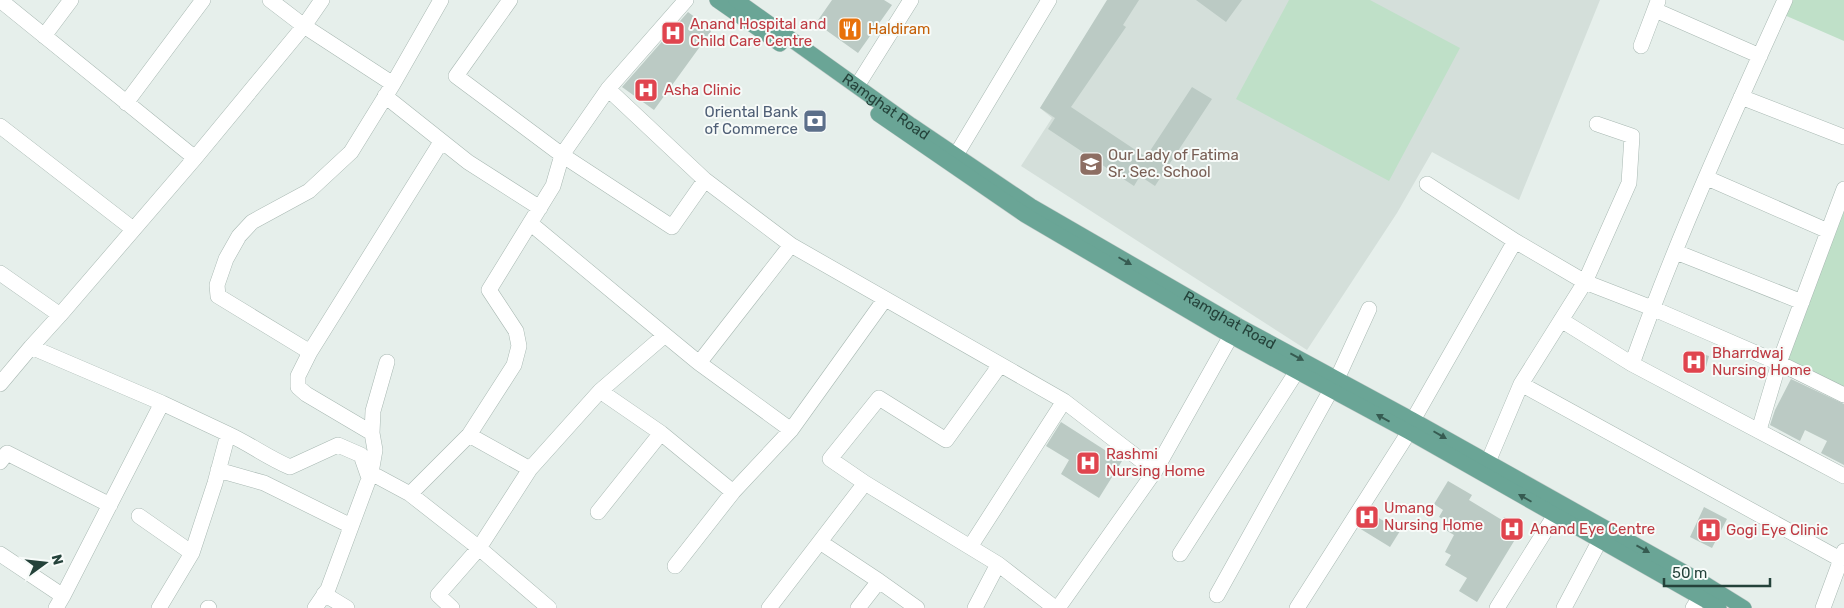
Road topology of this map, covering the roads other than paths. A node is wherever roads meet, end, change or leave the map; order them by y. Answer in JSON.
{"nodes":[{"id":1,"x":0,"y":0,"type":"edge"},
{"id":2,"x":72,"y":0,"type":"edge"},
{"id":3,"x":204,"y":0,"type":"edge"},
{"id":4,"x":270,"y":0,"type":"edge"},
{"id":5,"x":322,"y":0,"type":"edge"},
{"id":6,"x":441,"y":0,"type":"edge"},
{"id":7,"x":510,"y":0,"type":"edge"},
{"id":8,"x":686,"y":0,"type":"edge"},
{"id":9,"x":718,"y":0,"type":"edge"},
{"id":10,"x":736,"y":0,"type":"edge"},
{"id":11,"x":911,"y":0,"type":"edge"},
{"id":12,"x":1049,"y":0,"type":"edge"},
{"id":13,"x":1785,"y":0,"type":"edge"},
{"id":14,"x":1656,"y":5,"type":"edge"},
{"id":15,"x":304,"y":26,"type":"junction"},
{"id":16,"x":44,"y":36,"type":"junction"},
{"id":17,"x":1641,"y":46,"type":"dead end"},
{"id":18,"x":1760,"y":56,"type":"junction"},
{"id":19,"x":857,"y":86,"type":"junction"},
{"id":20,"x":608,"y":89,"type":"junction"},
{"id":21,"x":389,"y":90,"type":"junction"},
{"id":22,"x":1741,"y":97,"type":"junction"},
{"id":23,"x":126,"y":103,"type":"junction"},
{"id":24,"x":1597,"y":124,"type":"dead end"},
{"id":25,"x":0,"y":126,"type":"edge"},
{"id":26,"x":1844,"y":137,"type":"edge"},
{"id":27,"x":441,"y":142,"type":"junction"},
{"id":28,"x":562,"y":155,"type":"junction"},
{"id":29,"x":956,"y":155,"type":"junction"},
{"id":30,"x":196,"y":158,"type":"junction"},
{"id":31,"x":1707,"y":178,"type":"junction"},
{"id":32,"x":705,"y":180,"type":"junction"},
{"id":33,"x":1426,"y":184,"type":"dead end"},
{"id":34,"x":1844,"y":189,"type":"edge"},
{"id":35,"x":540,"y":208,"type":"junction"},
{"id":36,"x":530,"y":223,"type":"junction"},
{"id":37,"x":133,"y":229,"type":"junction"},
{"id":38,"x":1828,"y":231,"type":"junction"},
{"id":39,"x":1515,"y":241,"type":"junction"},
{"id":40,"x":791,"y":246,"type":"junction"},
{"id":41,"x":1676,"y":252,"type":"junction"},
{"id":42,"x":0,"y":273,"type":"edge"},
{"id":43,"x":1585,"y":282,"type":"junction"},
{"id":44,"x":885,"y":299,"type":"junction"},
{"id":45,"x":1802,"y":302,"type":"junction"},
{"id":46,"x":1652,"y":308,"type":"junction"},
{"id":47,"x":1369,"y":309,"type":"dead end"},
{"id":48,"x":60,"y":315,"type":"junction"},
{"id":49,"x":1561,"y":320,"type":"junction"},
{"id":50,"x":1234,"y":331,"type":"junction"},
{"id":51,"x":665,"y":335,"type":"junction"},
{"id":52,"x":31,"y":347,"type":"junction"},
{"id":53,"x":310,"y":352,"type":"junction"},
{"id":54,"x":387,"y":362,"type":"dead end"},
{"id":55,"x":699,"y":363,"type":"junction"},
{"id":56,"x":1779,"y":363,"type":"junction"},
{"id":57,"x":1632,"y":364,"type":"junction"},
{"id":58,"x":1000,"y":365,"type":"junction"},
{"id":59,"x":1297,"y":371,"type":"junction"},
{"id":60,"x":0,"y":384,"type":"edge"},
{"id":61,"x":1334,"y":384,"type":"junction"},
{"id":62,"x":1521,"y":384,"type":"junction"},
{"id":63,"x":600,"y":391,"type":"junction"},
{"id":64,"x":1844,"y":395,"type":"edge"},
{"id":65,"x":1064,"y":401,"type":"junction"},
{"id":66,"x":162,"y":403,"type":"junction"},
{"id":67,"x":1411,"y":426,"type":"junction"},
{"id":68,"x":791,"y":430,"type":"junction"},
{"id":69,"x":1759,"y":430,"type":"junction"},
{"id":70,"x":372,"y":433,"type":"junction"},
{"id":71,"x":661,"y":433,"type":"junction"},
{"id":72,"x":228,"y":434,"type":"junction"},
{"id":73,"x":470,"y":435,"type":"junction"},
{"id":74,"x":0,"y":462,"type":"edge"},
{"id":75,"x":1488,"y":462,"type":"junction"},
{"id":76,"x":530,"y":469,"type":"junction"},
{"id":77,"x":218,"y":470,"type":"junction"},
{"id":78,"x":1155,"y":470,"type":"junction"},
{"id":79,"x":370,"y":475,"type":"junction"},
{"id":80,"x":1844,"y":476,"type":"edge"},
{"id":81,"x":866,"y":483,"type":"junction"},
{"id":82,"x":733,"y":492,"type":"junction"},
{"id":83,"x":410,"y":494,"type":"junction"},
{"id":84,"x":110,"y":505,"type":"junction"},
{"id":85,"x":598,"y":512,"type":"dead end"},
{"id":86,"x":1555,"y":515,"type":"junction"},
{"id":87,"x":139,"y":516,"type":"dead end"},
{"id":88,"x":351,"y":526,"type":"junction"},
{"id":89,"x":1600,"y":540,"type":"junction"},
{"id":90,"x":820,"y":542,"type":"junction"},
{"id":91,"x":970,"y":547,"type":"junction"},
{"id":92,"x":479,"y":548,"type":"junction"},
{"id":93,"x":192,"y":553,"type":"junction"},
{"id":94,"x":0,"y":554,"type":"edge"},
{"id":95,"x":1180,"y":554,"type":"dead end"},
{"id":96,"x":1842,"y":555,"type":"edge"},
{"id":97,"x":998,"y":564,"type":"junction"},
{"id":98,"x":675,"y":566,"type":"dead end"},
{"id":99,"x":879,"y":582,"type":"junction"},
{"id":100,"x":324,"y":594,"type":"junction"},
{"id":101,"x":1217,"y":596,"type":"dead end"},
{"id":102,"x":1700,"y":596,"type":"edge"},
{"id":103,"x":60,"y":602,"type":"edge"},
{"id":104,"x":158,"y":608,"type":"edge"},
{"id":105,"x":315,"y":608,"type":"edge"},
{"id":106,"x":347,"y":608,"type":"edge"},
{"id":107,"x":452,"y":608,"type":"edge"},
{"id":108,"x":549,"y":608,"type":"edge"},
{"id":109,"x":769,"y":608,"type":"edge"},
{"id":110,"x":858,"y":608,"type":"edge"},
{"id":111,"x":917,"y":608,"type":"edge"},
{"id":112,"x":975,"y":608,"type":"edge"},
{"id":113,"x":1056,"y":608,"type":"edge"},
{"id":114,"x":1297,"y":608,"type":"edge"},
{"id":115,"x":1497,"y":608,"type":"edge"},
{"id":116,"x":1564,"y":608,"type":"edge"},
{"id":117,"x":1719,"y":608,"type":"edge"},
{"id":118,"x":1744,"y":608,"type":"edge"},
{"id":119,"x":1823,"y":608,"type":"edge"}],
"edges":[{"from":1,"to":16,"type":"street"},
{"from":2,"to":16,"type":"street"},
{"from":3,"to":23,"type":"street"},
{"from":4,"to":15,"type":"street"},
{"from":5,"to":15,"type":"street"},
{"from":6,"to":21,"type":"street"},
{"from":7,"to":28,"type":"street"},
{"from":8,"to":20,"type":"street"},
{"from":9,"to":50,"type":"main road","name":"Ramghat Road"},
{"from":10,"to":19,"type":"main road","name":"Ramghat Road"},
{"from":11,"to":19,"type":"street"},
{"from":12,"to":29,"type":"street"},
{"from":13,"to":18,"type":"street"},
{"from":14,"to":17,"type":"street"},
{"from":14,"to":18,"type":"street"},
{"from":15,"to":21,"type":"street"},
{"from":15,"to":30,"type":"street"},
{"from":16,"to":23,"type":"street"},
{"from":18,"to":22,"type":"street"},
{"from":19,"to":29,"type":"main road","name":"Ramghat Road"},
{"from":20,"to":28,"type":"street"},
{"from":20,"to":32,"type":"street"},
{"from":21,"to":27,"type":"street"},
{"from":21,"to":53,"type":"street"},
{"from":22,"to":26,"type":"street"},
{"from":22,"to":31,"type":"street"},
{"from":23,"to":30,"type":"street"},
{"from":24,"to":43,"type":"street"},
{"from":25,"to":37,"type":"street"},
{"from":27,"to":35,"type":"street"},
{"from":27,"to":53,"type":"street"},
{"from":28,"to":32,"type":"street"},
{"from":28,"to":35,"type":"street"},
{"from":29,"to":50,"type":"main road","name":"Ramghat Road","one_way":true},
{"from":30,"to":37,"type":"street"},
{"from":31,"to":38,"type":"street"},
{"from":31,"to":41,"type":"street"},
{"from":32,"to":40,"type":"street"},
{"from":33,"to":39,"type":"street"},
{"from":34,"to":38,"type":"street"},
{"from":35,"to":36,"type":"street"},
{"from":36,"to":51,"type":"street"},
{"from":36,"to":73,"type":"street"},
{"from":37,"to":48,"type":"street"},
{"from":38,"to":45,"type":"street"},
{"from":39,"to":43,"type":"street"},
{"from":39,"to":67,"type":"street"},
{"from":40,"to":44,"type":"street"},
{"from":40,"to":55,"type":"street"},
{"from":41,"to":45,"type":"street"},
{"from":41,"to":46,"type":"street"},
{"from":42,"to":48,"type":"street"},
{"from":43,"to":46,"type":"street"},
{"from":43,"to":49,"type":"street"},
{"from":44,"to":58,"type":"street"},
{"from":44,"to":68,"type":"street"},
{"from":45,"to":56,"type":"street"},
{"from":46,"to":56,"type":"street"},
{"from":46,"to":57,"type":"street"},
{"from":47,"to":61,"type":"street"},
{"from":48,"to":52,"type":"street"},
{"from":49,"to":57,"type":"street"},
{"from":49,"to":62,"type":"street"},
{"from":50,"to":59,"type":"main road","name":"Ramghat Road"},
{"from":50,"to":61,"type":"main road","name":"Ramghat Road","one_way":true},
{"from":50,"to":78,"type":"street"},
{"from":51,"to":55,"type":"street"},
{"from":51,"to":63,"type":"street"},
{"from":52,"to":60,"type":"street"},
{"from":52,"to":66,"type":"street"},
{"from":53,"to":70,"type":"street"},
{"from":54,"to":70,"type":"street"},
{"from":55,"to":68,"type":"street"},
{"from":56,"to":64,"type":"street"},
{"from":56,"to":69,"type":"street"},
{"from":57,"to":69,"type":"street"},
{"from":58,"to":65,"type":"street"},
{"from":58,"to":81,"type":"street"},
{"from":59,"to":61,"type":"main road","name":"Ramghat Road"},
{"from":59,"to":95,"type":"street"},
{"from":61,"to":67,"type":"main road","name":"Ramghat Road"},
{"from":61,"to":101,"type":"street"},
{"from":62,"to":75,"type":"street"},
{"from":62,"to":96,"type":"street"},
{"from":63,"to":71,"type":"street"},
{"from":63,"to":76,"type":"street"},
{"from":65,"to":78,"type":"street"},
{"from":65,"to":91,"type":"street"},
{"from":66,"to":72,"type":"street"},
{"from":66,"to":84,"type":"street"},
{"from":67,"to":75,"type":"main road","name":"Ramghat Road","one_way":true},
{"from":86,"to":67,"type":"main road","name":"Ramghat Road","one_way":true},
{"from":67,"to":114,"type":"street"},
{"from":68,"to":82,"type":"street"},
{"from":69,"to":80,"type":"street"},
{"from":70,"to":79,"type":"street"},
{"from":71,"to":82,"type":"street"},
{"from":71,"to":85,"type":"street"},
{"from":72,"to":77,"type":"street"},
{"from":72,"to":79,"type":"street"},
{"from":73,"to":76,"type":"street"},
{"from":73,"to":83,"type":"street"},
{"from":74,"to":84,"type":"street"},
{"from":75,"to":102,"type":"main road","name":"Ramghat Road","one_way":true},
{"from":76,"to":92,"type":"street"},
{"from":77,"to":88,"type":"street"},
{"from":77,"to":93,"type":"street"},
{"from":78,"to":113,"type":"street"},
{"from":79,"to":83,"type":"street"},
{"from":79,"to":88,"type":"street"},
{"from":81,"to":90,"type":"street"},
{"from":81,"to":91,"type":"street"},
{"from":82,"to":98,"type":"street"},
{"from":83,"to":92,"type":"street"},
{"from":84,"to":103,"type":"street"},
{"from":86,"to":89,"type":"main road","name":"Ramghat Road"},
{"from":86,"to":115,"type":"street"},
{"from":87,"to":93,"type":"street"},
{"from":88,"to":100,"type":"street"},
{"from":89,"to":102,"type":"main road","name":"Ramghat Road"},
{"from":89,"to":116,"type":"street"},
{"from":90,"to":99,"type":"street"},
{"from":90,"to":109,"type":"street"},
{"from":91,"to":97,"type":"street"},
{"from":92,"to":107,"type":"street"},
{"from":92,"to":108,"type":"street"},
{"from":93,"to":104,"type":"street"},
{"from":94,"to":103,"type":"street"},
{"from":96,"to":119,"type":"street"},
{"from":97,"to":112,"type":"street"},
{"from":97,"to":113,"type":"street"},
{"from":99,"to":110,"type":"street"},
{"from":99,"to":111,"type":"street"},
{"from":100,"to":105,"type":"street"},
{"from":100,"to":106,"type":"street"},
{"from":102,"to":117,"type":"main road","name":"Ramghat Road"},
{"from":102,"to":118,"type":"main road","name":"Ramghat Road"}]}
